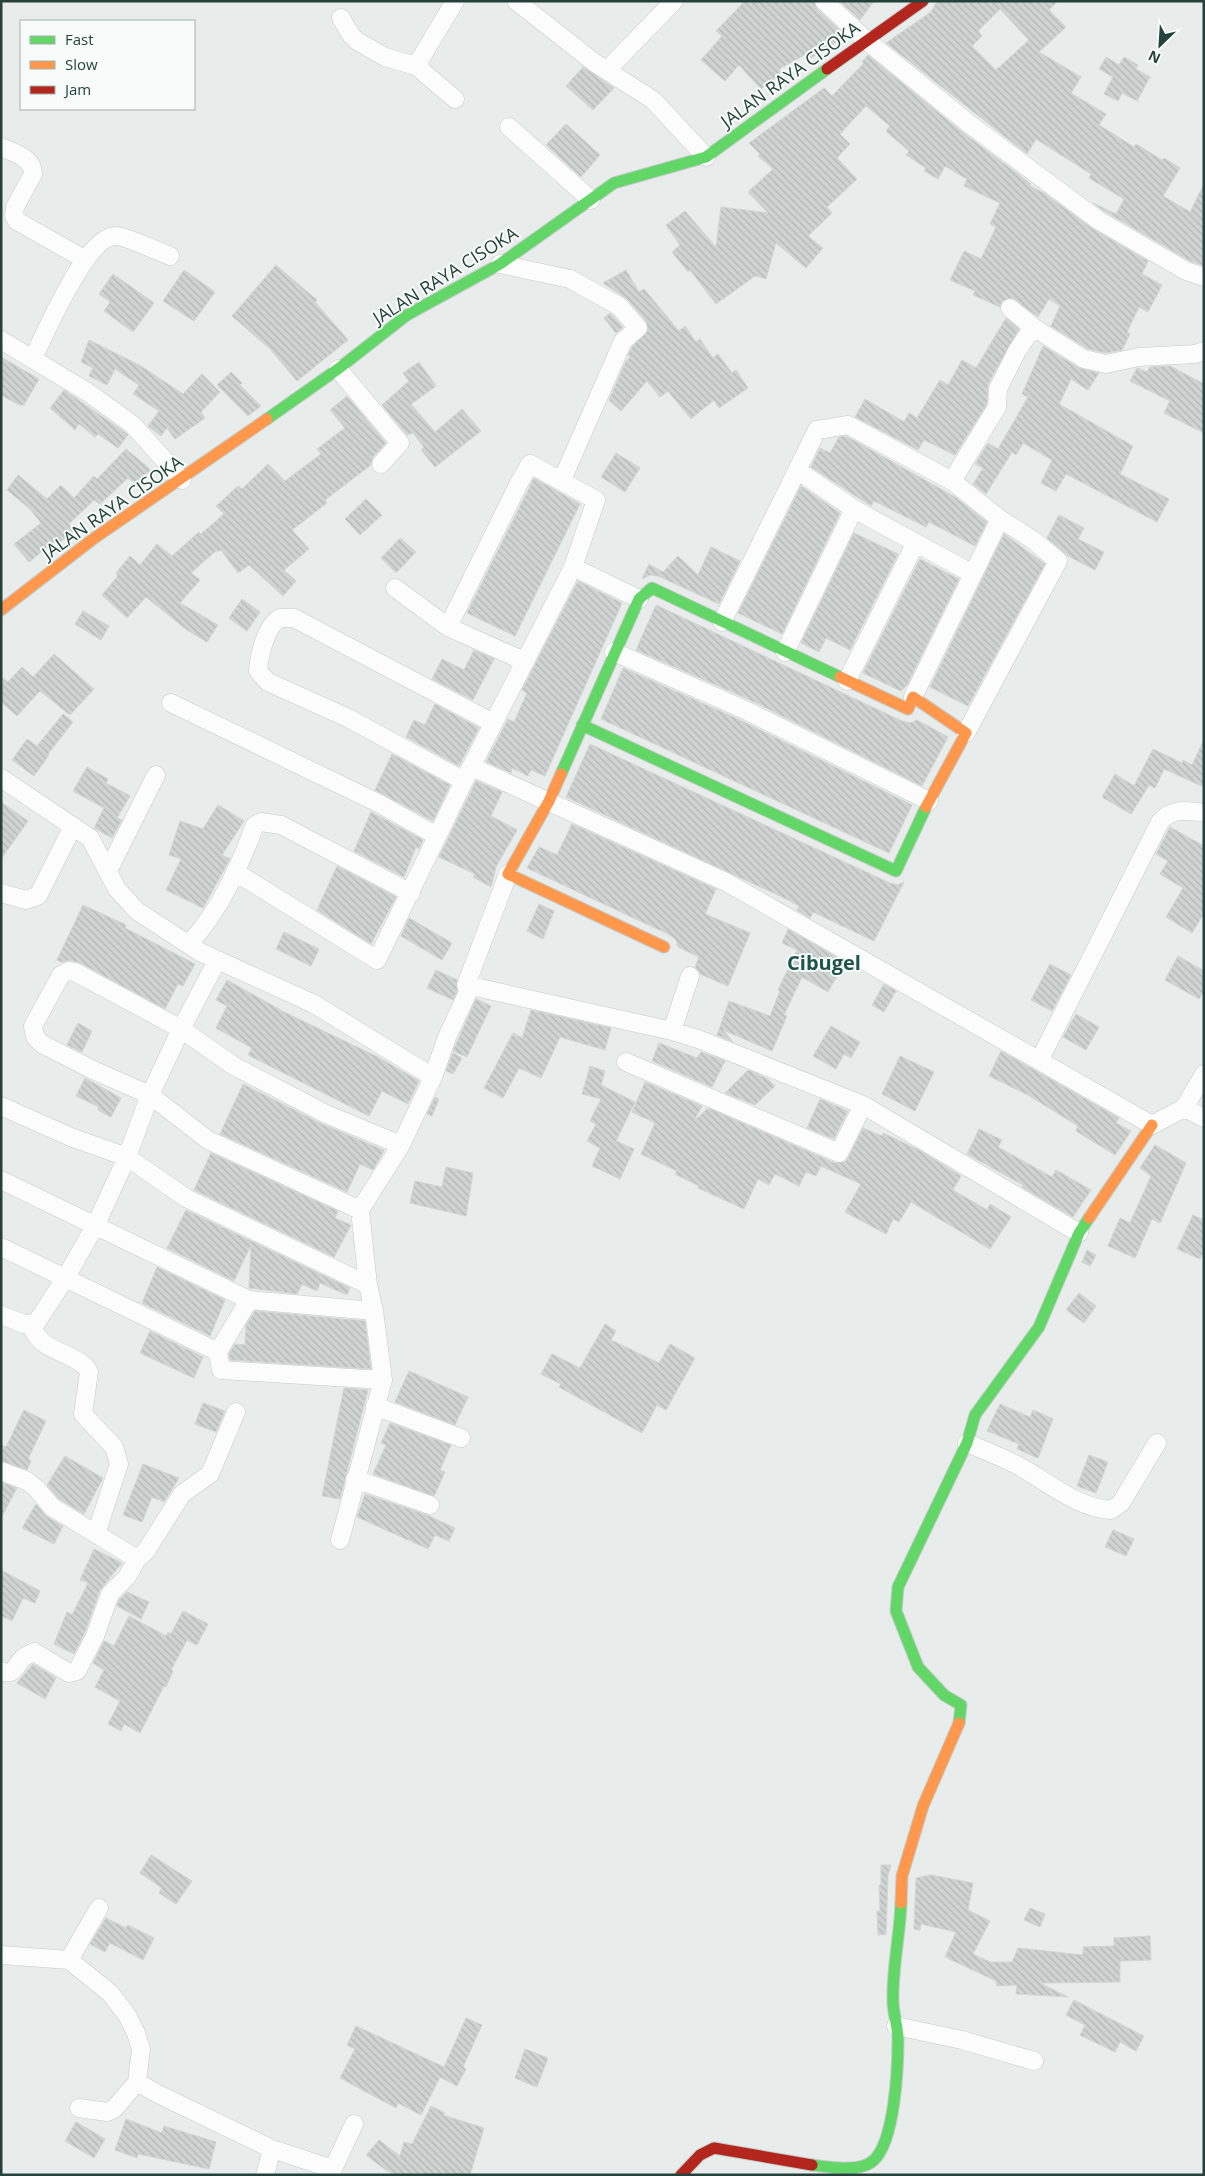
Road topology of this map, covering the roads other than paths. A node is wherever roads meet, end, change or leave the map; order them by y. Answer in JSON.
{"nodes":[{"id":1,"x":455,"y":1,"type":"edge"},
{"id":2,"x":516,"y":1,"type":"edge"},
{"id":3,"x":674,"y":1,"type":"edge"},
{"id":4,"x":824,"y":1,"type":"edge"},
{"id":5,"x":923,"y":1,"type":"edge"},
{"id":6,"x":341,"y":18,"type":"dead end"},
{"id":7,"x":866,"y":40,"type":"junction"},
{"id":8,"x":416,"y":66,"type":"junction"},
{"id":9,"x":607,"y":70,"type":"junction"},
{"id":10,"x":454,"y":98,"type":"dead end"},
{"id":11,"x":509,"y":127,"type":"dead end"},
{"id":12,"x":1,"y":147,"type":"edge"},
{"id":13,"x":706,"y":158,"type":"junction"},
{"id":14,"x":590,"y":200,"type":"junction"},
{"id":15,"x":170,"y":256,"type":"dead end"},
{"id":16,"x":84,"y":259,"type":"junction"},
{"id":17,"x":500,"y":264,"type":"junction"},
{"id":18,"x":1204,"y":277,"type":"edge"},
{"id":19,"x":1010,"y":308,"type":"dead end"},
{"id":20,"x":1033,"y":327,"type":"junction"},
{"id":21,"x":1,"y":340,"type":"edge"},
{"id":22,"x":1204,"y":351,"type":"edge"},
{"id":23,"x":33,"y":358,"type":"junction"},
{"id":24,"x":338,"y":369,"type":"junction"},
{"id":25,"x":381,"y":464,"type":"dead end"},
{"id":26,"x":797,"y":470,"type":"junction"},
{"id":27,"x":182,"y":480,"type":"junction"},
{"id":28,"x":562,"y":480,"type":"junction"},
{"id":29,"x":952,"y":481,"type":"junction"},
{"id":30,"x":854,"y":509,"type":"junction"},
{"id":31,"x":1000,"y":519,"type":"junction"},
{"id":32,"x":915,"y":544,"type":"junction"},
{"id":33,"x":573,"y":567,"type":"junction"},
{"id":34,"x":973,"y":574,"type":"junction"},
{"id":35,"x":395,"y":588,"type":"dead end"},
{"id":36,"x":639,"y":599,"type":"junction"},
{"id":37,"x":1,"y":610,"type":"edge"},
{"id":38,"x":722,"y":622,"type":"junction"},
{"id":39,"x":448,"y":626,"type":"junction"},
{"id":40,"x":614,"y":652,"type":"junction"},
{"id":41,"x":785,"y":652,"type":"junction"},
{"id":42,"x":524,"y":660,"type":"junction"},
{"id":43,"x":846,"y":680,"type":"junction"},
{"id":44,"x":913,"y":697,"type":"junction"},
{"id":45,"x":171,"y":703,"type":"dead end"},
{"id":46,"x":493,"y":724,"type":"junction"},
{"id":47,"x":582,"y":725,"type":"junction"},
{"id":48,"x":966,"y":733,"type":"junction"},
{"id":49,"x":468,"y":774,"type":"junction"},
{"id":50,"x":156,"y":775,"type":"dead end"},
{"id":51,"x":1,"y":778,"type":"edge"},
{"id":52,"x":549,"y":801,"type":"junction"},
{"id":53,"x":929,"y":801,"type":"junction"},
{"id":54,"x":1204,"y":813,"type":"edge"},
{"id":55,"x":73,"y":826,"type":"junction"},
{"id":56,"x":437,"y":836,"type":"junction"},
{"id":57,"x":108,"y":871,"type":"junction"},
{"id":58,"x":237,"y":873,"type":"junction"},
{"id":59,"x":508,"y":874,"type":"junction"},
{"id":60,"x":1,"y":893,"type":"edge"},
{"id":61,"x":411,"y":893,"type":"junction"},
{"id":62,"x":189,"y":944,"type":"junction"},
{"id":63,"x":664,"y":947,"type":"dead end"},
{"id":64,"x":217,"y":961,"type":"junction"},
{"id":65,"x":690,"y":976,"type":"dead end"},
{"id":66,"x":466,"y":985,"type":"junction"},
{"id":67,"x":181,"y":1029,"type":"junction"},
{"id":68,"x":672,"y":1031,"type":"junction"},
{"id":69,"x":1040,"y":1059,"type":"junction"},
{"id":70,"x":626,"y":1062,"type":"dead end"},
{"id":71,"x":1204,"y":1074,"type":"edge"},
{"id":72,"x":433,"y":1077,"type":"junction"},
{"id":73,"x":150,"y":1096,"type":"junction"},
{"id":74,"x":863,"y":1105,"type":"junction"},
{"id":75,"x":1,"y":1106,"type":"edge"},
{"id":76,"x":1184,"y":1108,"type":"junction"},
{"id":77,"x":1204,"y":1118,"type":"edge"},
{"id":78,"x":1152,"y":1125,"type":"junction"},
{"id":79,"x":401,"y":1145,"type":"junction"},
{"id":80,"x":127,"y":1157,"type":"junction"},
{"id":81,"x":1,"y":1180,"type":"edge"},
{"id":82,"x":360,"y":1210,"type":"junction"},
{"id":83,"x":96,"y":1224,"type":"junction"},
{"id":84,"x":1079,"y":1233,"type":"junction"},
{"id":85,"x":1,"y":1247,"type":"edge"},
{"id":86,"x":66,"y":1279,"type":"junction"},
{"id":87,"x":368,"y":1286,"type":"junction"},
{"id":88,"x":249,"y":1300,"type":"junction"},
{"id":89,"x":374,"y":1311,"type":"junction"},
{"id":90,"x":1,"y":1314,"type":"edge"},
{"id":91,"x":31,"y":1324,"type":"junction"},
{"id":92,"x":218,"y":1352,"type":"junction"},
{"id":93,"x":383,"y":1380,"type":"junction"},
{"id":94,"x":375,"y":1406,"type":"junction"},
{"id":95,"x":236,"y":1412,"type":"dead end"},
{"id":96,"x":461,"y":1438,"type":"dead end"},
{"id":97,"x":967,"y":1443,"type":"junction"},
{"id":98,"x":1157,"y":1443,"type":"dead end"},
{"id":99,"x":1,"y":1471,"type":"edge"},
{"id":100,"x":355,"y":1479,"type":"junction"},
{"id":101,"x":430,"y":1505,"type":"dead end"},
{"id":102,"x":96,"y":1534,"type":"junction"},
{"id":103,"x":340,"y":1540,"type":"dead end"},
{"id":104,"x":137,"y":1558,"type":"junction"},
{"id":105,"x":1,"y":1671,"type":"edge"},
{"id":106,"x":99,"y":1908,"type":"dead end"},
{"id":107,"x":1,"y":1955,"type":"edge"},
{"id":108,"x":69,"y":1960,"type":"junction"},
{"id":109,"x":896,"y":2026,"type":"junction"},
{"id":110,"x":1034,"y":2061,"type":"dead end"},
{"id":111,"x":137,"y":2082,"type":"junction"},
{"id":112,"x":79,"y":2108,"type":"dead end"},
{"id":113,"x":354,"y":2124,"type":"dead end"},
{"id":114,"x":272,"y":2149,"type":"junction"},
{"id":115,"x":333,"y":2172,"type":"edge"},
{"id":116,"x":265,"y":2175,"type":"edge"},
{"id":117,"x":681,"y":2175,"type":"edge"}],
"edges":[{"from":1,"to":8,"type":"street"},
{"from":2,"to":9,"type":"street"},
{"from":3,"to":9,"type":"street"},
{"from":4,"to":7,"type":"street"},
{"from":5,"to":7,"type":"street","name":"JALAN RAYA CISOKA"},
{"from":6,"to":8,"type":"street"},
{"from":7,"to":13,"type":"street","name":"JALAN RAYA CISOKA"},
{"from":7,"to":18,"type":"street"},
{"from":8,"to":10,"type":"street"},
{"from":9,"to":13,"type":"street"},
{"from":11,"to":14,"type":"street"},
{"from":12,"to":16,"type":"street"},
{"from":13,"to":14,"type":"street","name":"JALAN RAYA CISOKA"},
{"from":14,"to":17,"type":"street","name":"JALAN RAYA CISOKA"},
{"from":15,"to":16,"type":"street"},
{"from":16,"to":23,"type":"street"},
{"from":17,"to":24,"type":"street","name":"JALAN RAYA CISOKA"},
{"from":17,"to":28,"type":"street"},
{"from":19,"to":20,"type":"street"},
{"from":20,"to":22,"type":"street"},
{"from":20,"to":29,"type":"street"},
{"from":21,"to":23,"type":"street"},
{"from":23,"to":27,"type":"street"},
{"from":24,"to":25,"type":"street"},
{"from":24,"to":27,"type":"street","name":"JALAN RAYA CISOKA"},
{"from":26,"to":29,"type":"street"},
{"from":26,"to":30,"type":"street"},
{"from":26,"to":38,"type":"street"},
{"from":27,"to":37,"type":"street","name":"JALAN RAYA CISOKA"},
{"from":28,"to":33,"type":"street"},
{"from":28,"to":39,"type":"street"},
{"from":29,"to":31,"type":"street"},
{"from":30,"to":32,"type":"street"},
{"from":30,"to":41,"type":"street"},
{"from":31,"to":34,"type":"street"},
{"from":31,"to":48,"type":"street"},
{"from":32,"to":34,"type":"street"},
{"from":32,"to":43,"type":"street"},
{"from":33,"to":36,"type":"street"},
{"from":33,"to":42,"type":"street"},
{"from":34,"to":44,"type":"street"},
{"from":35,"to":39,"type":"street"},
{"from":36,"to":38,"type":"street"},
{"from":36,"to":40,"type":"street"},
{"from":38,"to":41,"type":"street"},
{"from":39,"to":42,"type":"street"},
{"from":40,"to":47,"type":"street"},
{"from":40,"to":53,"type":"street"},
{"from":41,"to":43,"type":"street"},
{"from":42,"to":46,"type":"street"},
{"from":43,"to":44,"type":"street"},
{"from":44,"to":48,"type":"street"},
{"from":45,"to":56,"type":"street"},
{"from":46,"to":49,"type":"street"},
{"from":46,"to":49,"type":"street"},
{"from":47,"to":52,"type":"street"},
{"from":47,"to":53,"type":"street"},
{"from":48,"to":53,"type":"street"},
{"from":49,"to":52,"type":"street"},
{"from":49,"to":56,"type":"street"},
{"from":50,"to":57,"type":"street"},
{"from":51,"to":55,"type":"street"},
{"from":52,"to":59,"type":"street"},
{"from":52,"to":69,"type":"street"},
{"from":54,"to":69,"type":"street"},
{"from":55,"to":57,"type":"street"},
{"from":55,"to":60,"type":"street"},
{"from":56,"to":61,"type":"street"},
{"from":57,"to":62,"type":"street"},
{"from":58,"to":61,"type":"street"},
{"from":58,"to":61,"type":"street"},
{"from":58,"to":62,"type":"street"},
{"from":59,"to":63,"type":"street"},
{"from":59,"to":66,"type":"street"},
{"from":62,"to":64,"type":"street"},
{"from":64,"to":67,"type":"street"},
{"from":64,"to":72,"type":"street"},
{"from":65,"to":68,"type":"street"},
{"from":66,"to":68,"type":"street"},
{"from":66,"to":72,"type":"street"},
{"from":67,"to":73,"type":"street"},
{"from":67,"to":73,"type":"street"},
{"from":67,"to":79,"type":"street"},
{"from":68,"to":74,"type":"street"},
{"from":69,"to":78,"type":"street"},
{"from":70,"to":74,"type":"street"},
{"from":71,"to":76,"type":"street"},
{"from":72,"to":79,"type":"street"},
{"from":73,"to":80,"type":"street"},
{"from":73,"to":82,"type":"street"},
{"from":74,"to":84,"type":"street"},
{"from":75,"to":80,"type":"street"},
{"from":76,"to":77,"type":"street"},
{"from":76,"to":78,"type":"street"},
{"from":78,"to":84,"type":"street"},
{"from":79,"to":82,"type":"street"},
{"from":80,"to":83,"type":"street"},
{"from":80,"to":87,"type":"street"},
{"from":81,"to":83,"type":"street"},
{"from":82,"to":87,"type":"street"},
{"from":83,"to":86,"type":"street"},
{"from":83,"to":88,"type":"street"},
{"from":84,"to":97,"type":"street"},
{"from":85,"to":86,"type":"street"},
{"from":86,"to":91,"type":"street"},
{"from":86,"to":92,"type":"street"},
{"from":87,"to":89,"type":"street"},
{"from":88,"to":89,"type":"street"},
{"from":88,"to":92,"type":"street"},
{"from":89,"to":93,"type":"street"},
{"from":90,"to":91,"type":"street"},
{"from":91,"to":102,"type":"street"},
{"from":92,"to":93,"type":"street"},
{"from":93,"to":94,"type":"street"},
{"from":94,"to":96,"type":"street"},
{"from":94,"to":100,"type":"street"},
{"from":95,"to":104,"type":"street"},
{"from":97,"to":98,"type":"street"},
{"from":97,"to":109,"type":"street"},
{"from":99,"to":102,"type":"street"},
{"from":100,"to":101,"type":"street"},
{"from":100,"to":103,"type":"street"},
{"from":102,"to":104,"type":"street"},
{"from":104,"to":105,"type":"street"},
{"from":106,"to":108,"type":"street"},
{"from":107,"to":108,"type":"street"},
{"from":108,"to":111,"type":"street"},
{"from":109,"to":110,"type":"street"},
{"from":109,"to":117,"type":"street"},
{"from":111,"to":112,"type":"street"},
{"from":111,"to":114,"type":"street"},
{"from":113,"to":115,"type":"street"},
{"from":114,"to":115,"type":"street"},
{"from":114,"to":116,"type":"street"}]}
